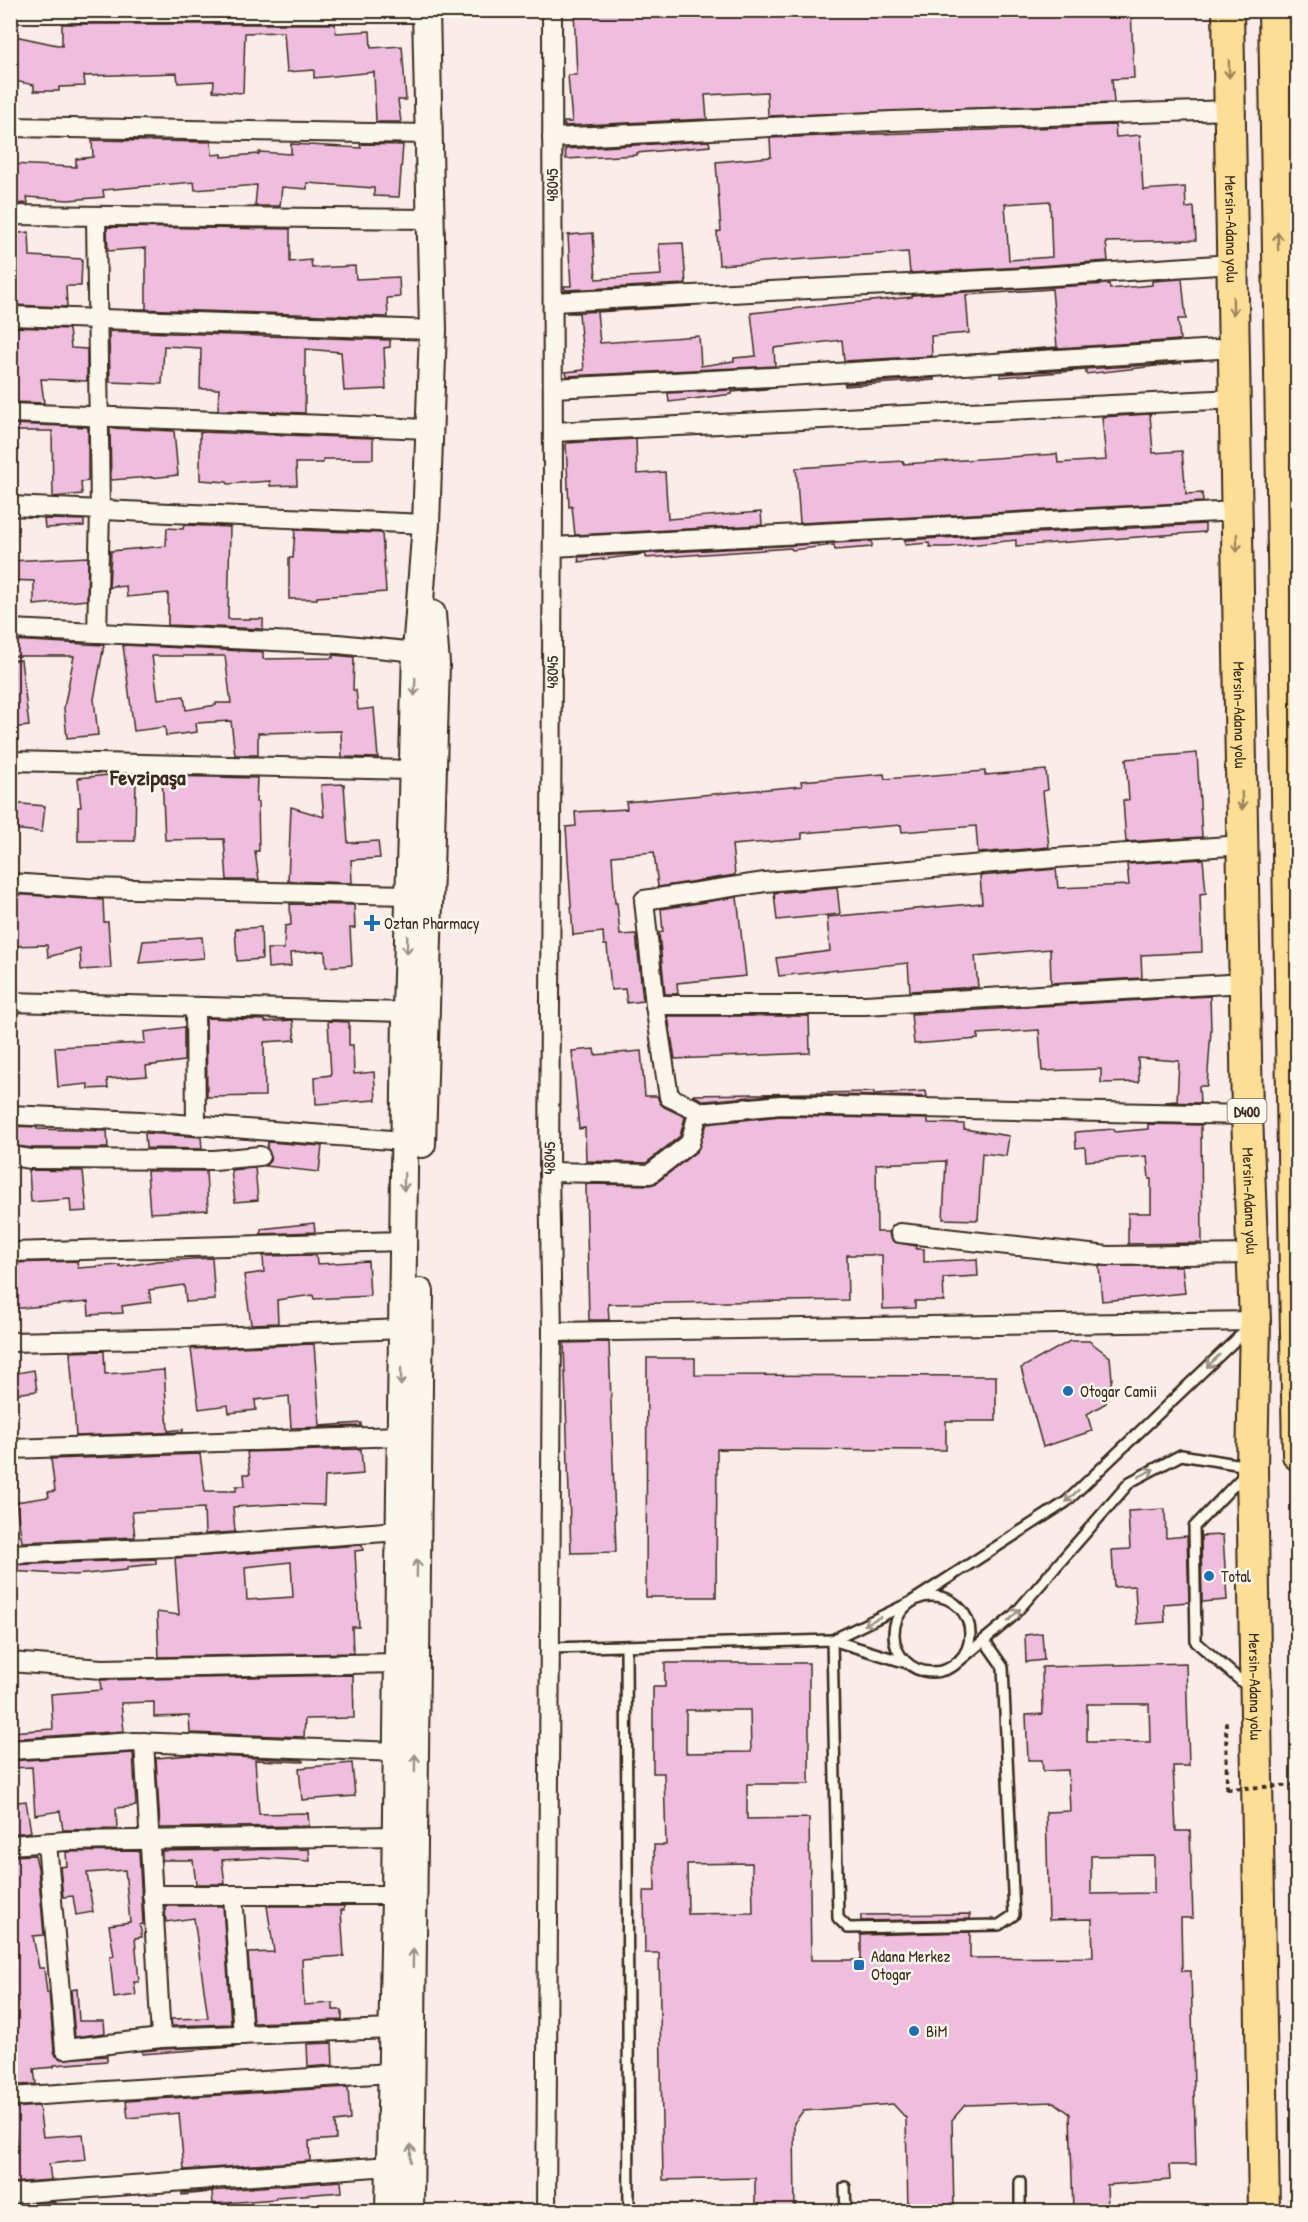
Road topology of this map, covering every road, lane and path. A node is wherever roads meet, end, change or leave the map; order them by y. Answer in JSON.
{"nodes":[{"id":1,"x":552,"y":10,"type":"edge"},
{"id":2,"x":1228,"y":10,"type":"edge"},
{"id":3,"x":1274,"y":10,"type":"edge"},
{"id":4,"x":427,"y":11,"type":"edge"},
{"id":5,"x":14,"y":12,"type":"edge"},
{"id":6,"x":1230,"y":110,"type":"junction"},
{"id":7,"x":10,"y":127,"type":"edge"},
{"id":8,"x":430,"y":134,"type":"junction"},
{"id":9,"x":552,"y":138,"type":"junction"},
{"id":10,"x":1287,"y":173,"type":"edge"},
{"id":11,"x":10,"y":215,"type":"edge"},
{"id":12,"x":96,"y":217,"type":"junction"},
{"id":13,"x":430,"y":219,"type":"junction"},
{"id":14,"x":1232,"y":264,"type":"junction"},
{"id":15,"x":553,"y":302,"type":"junction"},
{"id":16,"x":10,"y":316,"type":"edge"},
{"id":17,"x":97,"y":319,"type":"junction"},
{"id":18,"x":433,"y":330,"type":"junction"},
{"id":19,"x":1234,"y":348,"type":"junction"},
{"id":20,"x":553,"y":388,"type":"junction"},
{"id":21,"x":1235,"y":399,"type":"junction"},
{"id":22,"x":10,"y":413,"type":"edge"},
{"id":23,"x":98,"y":417,"type":"junction"},
{"id":24,"x":429,"y":429,"type":"junction"},
{"id":25,"x":553,"y":432,"type":"junction"},
{"id":26,"x":10,"y":506,"type":"edge"},
{"id":27,"x":100,"y":510,"type":"junction"},
{"id":28,"x":1237,"y":512,"type":"junction"},
{"id":29,"x":426,"y":524,"type":"junction"},
{"id":30,"x":553,"y":547,"type":"junction"},
{"id":31,"x":1290,"y":580,"type":"edge"},
{"id":32,"x":10,"y":629,"type":"edge"},
{"id":33,"x":97,"y":633,"type":"junction"},
{"id":34,"x":416,"y":652,"type":"junction"},
{"id":35,"x":10,"y":761,"type":"edge"},
{"id":36,"x":412,"y":770,"type":"junction"},
{"id":37,"x":1292,"y":776,"type":"edge"},
{"id":38,"x":1243,"y":845,"type":"junction"},
{"id":39,"x":10,"y":883,"type":"edge"},
{"id":40,"x":409,"y":895,"type":"junction"},
{"id":41,"x":1245,"y":983,"type":"junction"},
{"id":42,"x":10,"y":1002,"type":"edge"},
{"id":43,"x":655,"y":1005,"type":"junction"},
{"id":44,"x":195,"y":1007,"type":"junction"},
{"id":45,"x":406,"y":1012,"type":"junction"},
{"id":46,"x":704,"y":1113,"type":"junction"},
{"id":47,"x":10,"y":1115,"type":"edge"},
{"id":48,"x":1247,"y":1115,"type":"junction"},
{"id":49,"x":196,"y":1126,"type":"junction"},
{"id":50,"x":404,"y":1141,"type":"junction"},
{"id":51,"x":10,"y":1156,"type":"edge"},
{"id":52,"x":260,"y":1156,"type":"dead end"},
{"id":53,"x":549,"y":1172,"type":"junction"},
{"id":54,"x":1295,"y":1196,"type":"edge"},
{"id":55,"x":900,"y":1233,"type":"dead end"},
{"id":56,"x":403,"y":1240,"type":"junction"},
{"id":57,"x":10,"y":1252,"type":"edge"},
{"id":58,"x":1253,"y":1254,"type":"junction"},
{"id":59,"x":1296,"y":1315,"type":"edge"},
{"id":60,"x":1255,"y":1321,"type":"junction"},
{"id":61,"x":402,"y":1329,"type":"junction"},
{"id":62,"x":552,"y":1332,"type":"junction"},
{"id":63,"x":10,"y":1342,"type":"edge"},
{"id":64,"x":401,"y":1436,"type":"junction"},
{"id":65,"x":10,"y":1449,"type":"edge"},
{"id":66,"x":1298,"y":1455,"type":"edge"},
{"id":67,"x":1252,"y":1467,"type":"junction"},
{"id":68,"x":399,"y":1531,"type":"junction"},
{"id":69,"x":10,"y":1554,"type":"edge"},
{"id":70,"x":911,"y":1602,"type":"junction"},
{"id":71,"x":832,"y":1640,"type":"junction"},
{"id":72,"x":984,"y":1640,"type":"junction"},
{"id":73,"x":626,"y":1646,"type":"junction"},
{"id":74,"x":551,"y":1648,"type":"junction"},
{"id":75,"x":10,"y":1662,"type":"edge"},
{"id":76,"x":398,"y":1663,"type":"junction"},
{"id":77,"x":907,"y":1663,"type":"junction"},
{"id":78,"x":953,"y":1666,"type":"junction"},
{"id":79,"x":1256,"y":1695,"type":"junction"},
{"id":80,"x":1226,"y":1723,"type":"dead end"},
{"id":81,"x":144,"y":1742,"type":"junction"},
{"id":82,"x":10,"y":1750,"type":"edge"},
{"id":83,"x":397,"y":1752,"type":"junction"},
{"id":84,"x":1298,"y":1785,"type":"edge"},
{"id":85,"x":396,"y":1836,"type":"junction"},
{"id":86,"x":149,"y":1840,"type":"junction"},
{"id":87,"x":47,"y":1843,"type":"junction"},
{"id":88,"x":10,"y":1845,"type":"edge"},
{"id":89,"x":152,"y":1895,"type":"junction"},
{"id":90,"x":233,"y":1895,"type":"junction"},
{"id":91,"x":395,"y":1895,"type":"junction"},
{"id":92,"x":392,"y":2029,"type":"junction"},
{"id":93,"x":243,"y":2035,"type":"junction"},
{"id":94,"x":161,"y":2038,"type":"junction"},
{"id":95,"x":392,"y":2073,"type":"junction"},
{"id":96,"x":10,"y":2097,"type":"edge"},
{"id":97,"x":389,"y":2166,"type":"junction"},
{"id":98,"x":1020,"y":2182,"type":"dead end"},
{"id":99,"x":845,"y":2187,"type":"dead end"},
{"id":100,"x":10,"y":2194,"type":"edge"},
{"id":101,"x":389,"y":2211,"type":"edge"},
{"id":102,"x":410,"y":2211,"type":"edge"},
{"id":103,"x":546,"y":2211,"type":"edge"},
{"id":104,"x":629,"y":2211,"type":"edge"},
{"id":105,"x":846,"y":2211,"type":"edge"},
{"id":106,"x":1020,"y":2211,"type":"edge"},
{"id":107,"x":1264,"y":2211,"type":"edge"}],
"edges":[{"from":1,"to":9,"type":"street","name":"48045"},
{"from":2,"to":6,"type":"highway","name":"Mersin-Adana yolu","number":"D400","one_way":true},
{"from":3,"to":10,"type":"highway","number":"D400"},
{"from":4,"to":5,"type":"street"},
{"from":4,"to":8,"type":"main road"},
{"from":6,"to":9,"type":"street"},
{"from":6,"to":14,"type":"highway","name":"Mersin-Adana yolu","number":"D400"},
{"from":7,"to":8,"type":"street"},
{"from":8,"to":13,"type":"main road"},
{"from":9,"to":15,"type":"street","name":"48045"},
{"from":31,"to":10,"type":"highway","number":"D400","one_way":true},
{"from":11,"to":12,"type":"street"},
{"from":12,"to":13,"type":"street"},
{"from":12,"to":17,"type":"street"},
{"from":13,"to":18,"type":"main road"},
{"from":14,"to":15,"type":"street"},
{"from":14,"to":19,"type":"highway","name":"Mersin-Adana yolu","number":"D400","one_way":true},
{"from":15,"to":20,"type":"street","name":"48045"},
{"from":16,"to":17,"type":"street"},
{"from":17,"to":18,"type":"street"},
{"from":17,"to":23,"type":"street"},
{"from":18,"to":24,"type":"main road"},
{"from":19,"to":20,"type":"street"},
{"from":19,"to":21,"type":"highway","name":"Mersin-Adana yolu","number":"D400"},
{"from":20,"to":25,"type":"street","name":"48045"},
{"from":21,"to":25,"type":"street"},
{"from":21,"to":28,"type":"highway","name":"Mersin-Adana yolu","number":"D400"},
{"from":22,"to":23,"type":"street"},
{"from":23,"to":24,"type":"street"},
{"from":23,"to":27,"type":"street"},
{"from":24,"to":29,"type":"main road"},
{"from":25,"to":30,"type":"street","name":"48045"},
{"from":26,"to":27,"type":"street"},
{"from":27,"to":29,"type":"street"},
{"from":27,"to":33,"type":"street"},
{"from":28,"to":30,"type":"street"},
{"from":28,"to":38,"type":"highway","name":"Mersin-Adana yolu","number":"D400","one_way":true},
{"from":29,"to":34,"type":"main road"},
{"from":102,"to":29,"type":"main road","one_way":true},
{"from":30,"to":53,"type":"street","name":"48045"},
{"from":31,"to":37,"type":"highway","number":"D400"},
{"from":32,"to":33,"type":"street"},
{"from":33,"to":34,"type":"street"},
{"from":34,"to":36,"type":"main road","one_way":true},
{"from":35,"to":36,"type":"street"},
{"from":36,"to":40,"type":"main road"},
{"from":37,"to":54,"type":"highway","number":"D400"},
{"from":38,"to":41,"type":"highway","name":"Mersin-Adana yolu","number":"D400"},
{"from":38,"to":43,"type":"street"},
{"from":39,"to":40,"type":"street"},
{"from":40,"to":45,"type":"main road","one_way":true},
{"from":41,"to":43,"type":"street"},
{"from":41,"to":48,"type":"highway","name":"Mersin-Adana yolu","number":"D400"},
{"from":42,"to":44,"type":"street"},
{"from":43,"to":46,"type":"street"},
{"from":44,"to":45,"type":"street"},
{"from":44,"to":49,"type":"street"},
{"from":45,"to":50,"type":"main road"},
{"from":46,"to":48,"type":"street"},
{"from":46,"to":53,"type":"street"},
{"from":47,"to":49,"type":"street"},
{"from":48,"to":58,"type":"highway","name":"Mersin-Adana yolu","number":"D400"},
{"from":49,"to":50,"type":"street"},
{"from":50,"to":56,"type":"main road","one_way":true},
{"from":51,"to":52,"type":"street"},
{"from":53,"to":62,"type":"street","name":"48045"},
{"from":54,"to":59,"type":"highway","number":"D400"},
{"from":55,"to":58,"type":"street"},
{"from":56,"to":57,"type":"street"},
{"from":56,"to":61,"type":"main road"},
{"from":58,"to":60,"type":"highway","name":"Mersin-Adana yolu","number":"D400"},
{"from":59,"to":66,"type":"highway","number":"D400"},
{"from":60,"to":62,"type":"street"},
{"from":60,"to":67,"type":"highway","name":"Mersin-Adana yolu","number":"D400"},
{"from":60,"to":70,"type":"lane","one_way":true},
{"from":61,"to":63,"type":"street"},
{"from":61,"to":64,"type":"main road","one_way":true},
{"from":62,"to":74,"type":"street","name":"48045"},
{"from":64,"to":65,"type":"street"},
{"from":64,"to":68,"type":"main road"},
{"from":72,"to":67,"type":"lane","one_way":true},
{"from":67,"to":79,"type":"highway","name":"Mersin-Adana yolu","number":"D400"},
{"from":67,"to":79,"type":"lane"},
{"from":68,"to":69,"type":"street"},
{"from":68,"to":76,"type":"main road"},
{"from":70,"to":71,"type":"lane","one_way":true},
{"from":70,"to":77,"type":"lane"},
{"from":70,"to":78,"type":"lane"},
{"from":71,"to":72,"type":"lane"},
{"from":71,"to":73,"type":"lane"},
{"from":71,"to":77,"type":"lane"},
{"from":72,"to":78,"type":"lane"},
{"from":73,"to":74,"type":"lane"},
{"from":73,"to":104,"type":"lane"},
{"from":74,"to":103,"type":"street","name":"48045"},
{"from":75,"to":76,"type":"street"},
{"from":76,"to":83,"type":"main road"},
{"from":77,"to":78,"type":"lane"},
{"from":79,"to":107,"type":"highway","name":"Mersin-Adana yolu","number":"D400"},
{"from":80,"to":84,"type":"path","bridge":true},
{"from":81,"to":82,"type":"street"},
{"from":81,"to":83,"type":"street"},
{"from":81,"to":86,"type":"street"},
{"from":83,"to":85,"type":"main road"},
{"from":85,"to":86,"type":"street"},
{"from":85,"to":91,"type":"main road"},
{"from":86,"to":87,"type":"street"},
{"from":86,"to":89,"type":"street"},
{"from":87,"to":88,"type":"street"},
{"from":87,"to":94,"type":"street"},
{"from":89,"to":90,"type":"street"},
{"from":89,"to":94,"type":"street"},
{"from":90,"to":91,"type":"street"},
{"from":90,"to":93,"type":"street"},
{"from":91,"to":92,"type":"main road"},
{"from":92,"to":93,"type":"street"},
{"from":92,"to":95,"type":"main road"},
{"from":93,"to":94,"type":"street"},
{"from":95,"to":96,"type":"street"},
{"from":95,"to":97,"type":"main road"},
{"from":97,"to":100,"type":"street"},
{"from":97,"to":101,"type":"main road"},
{"from":98,"to":106,"type":"lane"},
{"from":99,"to":105,"type":"lane"}]}
